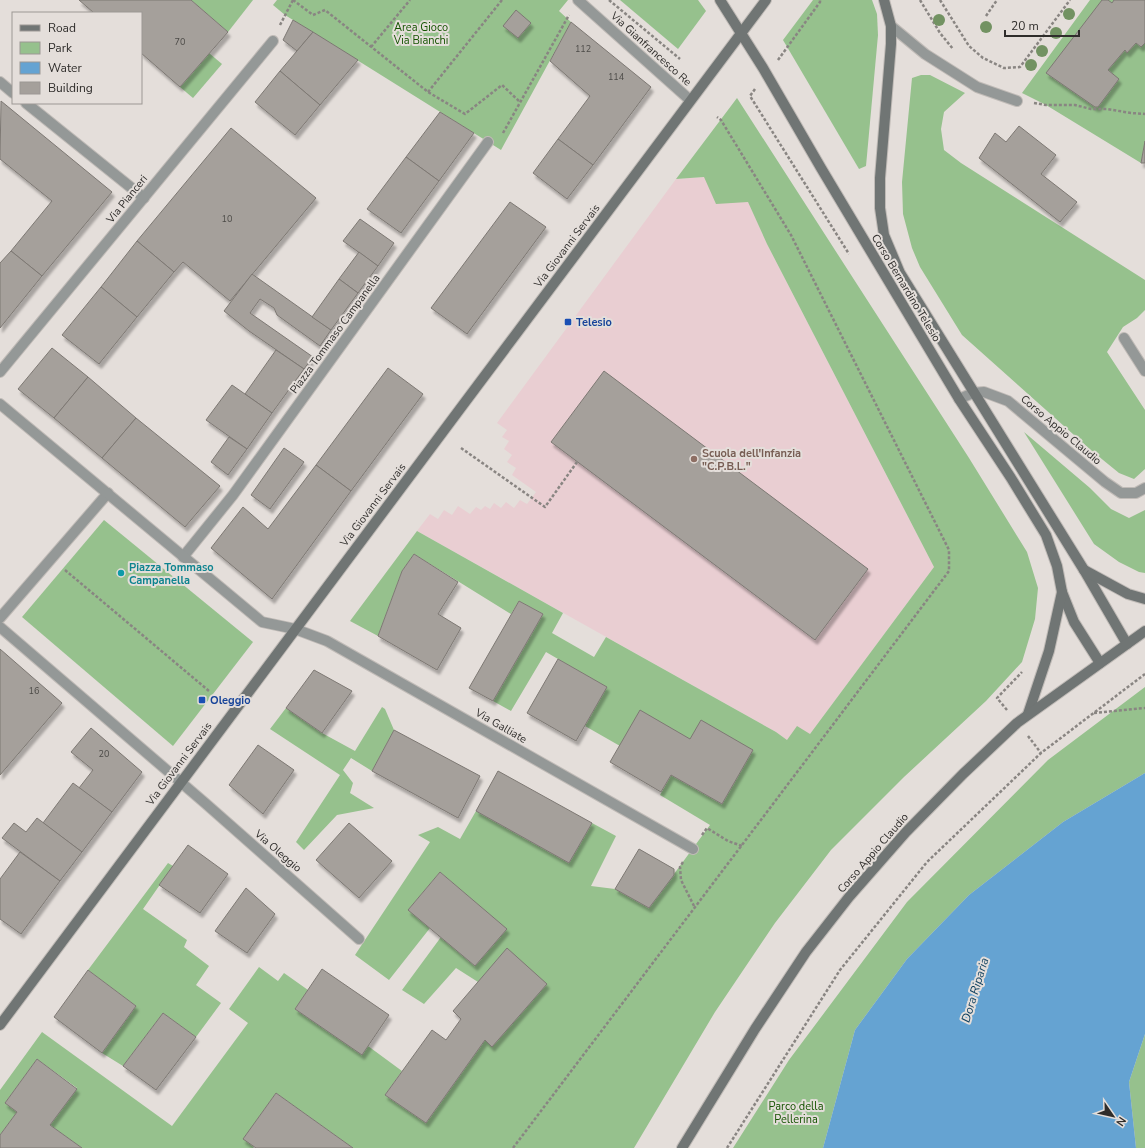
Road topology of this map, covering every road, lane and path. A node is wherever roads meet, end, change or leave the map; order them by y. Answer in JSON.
{"nodes":[{"id":1,"x":293,"y":0,"type":"edge"},
{"id":2,"x":410,"y":0,"type":"edge"},
{"id":3,"x":502,"y":0,"type":"edge"},
{"id":4,"x":578,"y":0,"type":"edge"},
{"id":5,"x":609,"y":0,"type":"edge"},
{"id":6,"x":720,"y":0,"type":"edge"},
{"id":7,"x":766,"y":0,"type":"edge"},
{"id":8,"x":820,"y":0,"type":"edge"},
{"id":9,"x":884,"y":0,"type":"edge"},
{"id":10,"x":940,"y":0,"type":"edge"},
{"id":11,"x":997,"y":0,"type":"edge"},
{"id":12,"x":1070,"y":0,"type":"edge"},
{"id":13,"x":571,"y":12,"type":"dead end"},
{"id":14,"x":986,"y":16,"type":"dead end"},
{"id":15,"x":890,"y":26,"type":"junction"},
{"id":16,"x":741,"y":33,"type":"junction"},
{"id":17,"x":273,"y":42,"type":"joint"},
{"id":18,"x":371,"y":47,"type":"junction"},
{"id":19,"x":680,"y":59,"type":"dead end"},
{"id":20,"x":767,"y":74,"type":"junction"},
{"id":21,"x":0,"y":82,"type":"edge"},
{"id":22,"x":12,"y":92,"type":"edge"},
{"id":23,"x":428,"y":92,"type":"junction"},
{"id":24,"x":690,"y":100,"type":"junction"},
{"id":25,"x":1017,"y":101,"type":"joint"},
{"id":26,"x":520,"y":102,"type":"junction"},
{"id":27,"x":27,"y":104,"type":"edge"},
{"id":28,"x":1145,"y":114,"type":"edge"},
{"id":29,"x":717,"y":117,"type":"dead end"},
{"id":30,"x":488,"y":142,"type":"joint"},
{"id":31,"x":144,"y":198,"type":"junction"},
{"id":32,"x":850,"y":255,"type":"dead end"},
{"id":33,"x":1124,"y":338,"type":"dead end"},
{"id":34,"x":1145,"y":371,"type":"edge"},
{"id":35,"x":0,"y":372,"type":"edge"},
{"id":36,"x":973,"y":393,"type":"junction"},
{"id":37,"x":959,"y":399,"type":"junction"},
{"id":38,"x":0,"y":404,"type":"edge"},
{"id":39,"x":461,"y":448,"type":"dead end"},
{"id":40,"x":577,"y":462,"type":"dead end"},
{"id":41,"x":1145,"y":488,"type":"edge"},
{"id":42,"x":108,"y":493,"type":"junction"},
{"id":43,"x":183,"y":557,"type":"junction"},
{"id":44,"x":51,"y":558,"type":"junction"},
{"id":45,"x":1084,"y":570,"type":"junction"},
{"id":46,"x":1062,"y":592,"type":"junction"},
{"id":47,"x":1145,"y":599,"type":"edge"},
{"id":48,"x":0,"y":618,"type":"edge"},
{"id":49,"x":0,"y":627,"type":"edge"},
{"id":50,"x":295,"y":629,"type":"junction"},
{"id":51,"x":1145,"y":631,"type":"edge"},
{"id":52,"x":1126,"y":644,"type":"junction"},
{"id":53,"x":1100,"y":663,"type":"junction"},
{"id":54,"x":1023,"y":672,"type":"dead end"},
{"id":55,"x":1145,"y":674,"type":"edge"},
{"id":56,"x":209,"y":691,"type":"dead end"},
{"id":57,"x":998,"y":698,"type":"dead end"},
{"id":58,"x":1145,"y":708,"type":"edge"},
{"id":59,"x":1094,"y":713,"type":"junction"},
{"id":60,"x":1028,"y":714,"type":"junction"},
{"id":61,"x":180,"y":782,"type":"junction"},
{"id":62,"x":742,"y":846,"type":"junction"},
{"id":63,"x":693,"y":849,"type":"junction"},
{"id":64,"x":695,"y":908,"type":"junction"},
{"id":65,"x":360,"y":939,"type":"dead end"},
{"id":66,"x":0,"y":1025,"type":"edge"},
{"id":67,"x":513,"y":1148,"type":"edge"},
{"id":68,"x":682,"y":1148,"type":"edge"},
{"id":69,"x":728,"y":1148,"type":"edge"}],
"edges":[{"from":1,"to":17,"type":"path"},
{"from":1,"to":18,"type":"path"},
{"from":2,"to":18,"type":"path"},
{"from":3,"to":23,"type":"path"},
{"from":4,"to":24,"type":"street","name":"Via Gianfrancesco Re"},
{"from":5,"to":19,"type":"path"},
{"from":6,"to":16,"type":"street","name":"Corso Bernardino Telesio"},
{"from":7,"to":16,"type":"street","name":"Via Giovanni Servais"},
{"from":8,"to":20,"type":"path"},
{"from":9,"to":15,"type":"street","name":"Corso Bernardino Telesio"},
{"from":10,"to":12,"type":"path"},
{"from":11,"to":14,"type":"path"},
{"from":13,"to":26,"type":"path"},
{"from":15,"to":25,"type":"street"},
{"from":15,"to":36,"type":"street","name":"Corso Bernardino Telesio"},
{"from":16,"to":20,"type":"street","name":"Corso Bernardino Telesio"},
{"from":16,"to":24,"type":"street","name":"Via Giovanni Servais"},
{"from":17,"to":31,"type":"street","name":"Via Pianceri"},
{"from":18,"to":23,"type":"path"},
{"from":20,"to":32,"type":"path"},
{"from":20,"to":37,"type":"street","name":"Corso Bernardino Telesio"},
{"from":21,"to":22,"type":"street"},
{"from":23,"to":26,"type":"path"},
{"from":24,"to":50,"type":"street","name":"Via Giovanni Servais"},
{"from":25,"to":28,"type":"path"},
{"from":26,"to":30,"type":"path"},
{"from":27,"to":31,"type":"street"},
{"from":29,"to":62,"type":"path"},
{"from":30,"to":43,"type":"street","name":"Piazza Tommaso Campanella"},
{"from":31,"to":35,"type":"street","name":"Via Pianceri"},
{"from":33,"to":34,"type":"street"},
{"from":36,"to":37,"type":"street","name":"Corso Appio Claudio"},
{"from":36,"to":41,"type":"street","name":"Corso Appio Claudio"},
{"from":36,"to":45,"type":"street","name":"Corso Bernardino Telesio"},
{"from":37,"to":46,"type":"street","name":"Corso Bernardino Telesio"},
{"from":38,"to":42,"type":"street"},
{"from":39,"to":40,"type":"path"},
{"from":42,"to":43,"type":"street"},
{"from":42,"to":44,"type":"street"},
{"from":43,"to":50,"type":"street"},
{"from":44,"to":48,"type":"street"},
{"from":44,"to":56,"type":"path"},
{"from":45,"to":47,"type":"street","name":"Corso Bernardino Telesio"},
{"from":45,"to":52,"type":"street","name":"Corso Bernardino Telesio"},
{"from":46,"to":53,"type":"street","name":"Corso Bernardino Telesio"},
{"from":46,"to":60,"type":"street","name":"Corso Bernardino Telesio"},
{"from":49,"to":61,"type":"street"},
{"from":50,"to":61,"type":"street","name":"Via Giovanni Servais"},
{"from":50,"to":63,"type":"street","name":"Via Galliate"},
{"from":51,"to":52,"type":"street","name":"Corso Appio Claudio"},
{"from":52,"to":53,"type":"street","name":"Corso Appio Claudio"},
{"from":53,"to":60,"type":"street","name":"Corso Appio Claudio"},
{"from":54,"to":57,"type":"path"},
{"from":55,"to":59,"type":"path"},
{"from":58,"to":59,"type":"path"},
{"from":59,"to":69,"type":"path"},
{"from":60,"to":68,"type":"street","name":"Corso Appio Claudio"},
{"from":61,"to":65,"type":"street","name":"Via Oleggio"},
{"from":61,"to":66,"type":"street","name":"Via Giovanni Servais"},
{"from":62,"to":63,"type":"path"},
{"from":62,"to":64,"type":"path"},
{"from":63,"to":64,"type":"path"},
{"from":64,"to":67,"type":"path"}]}
